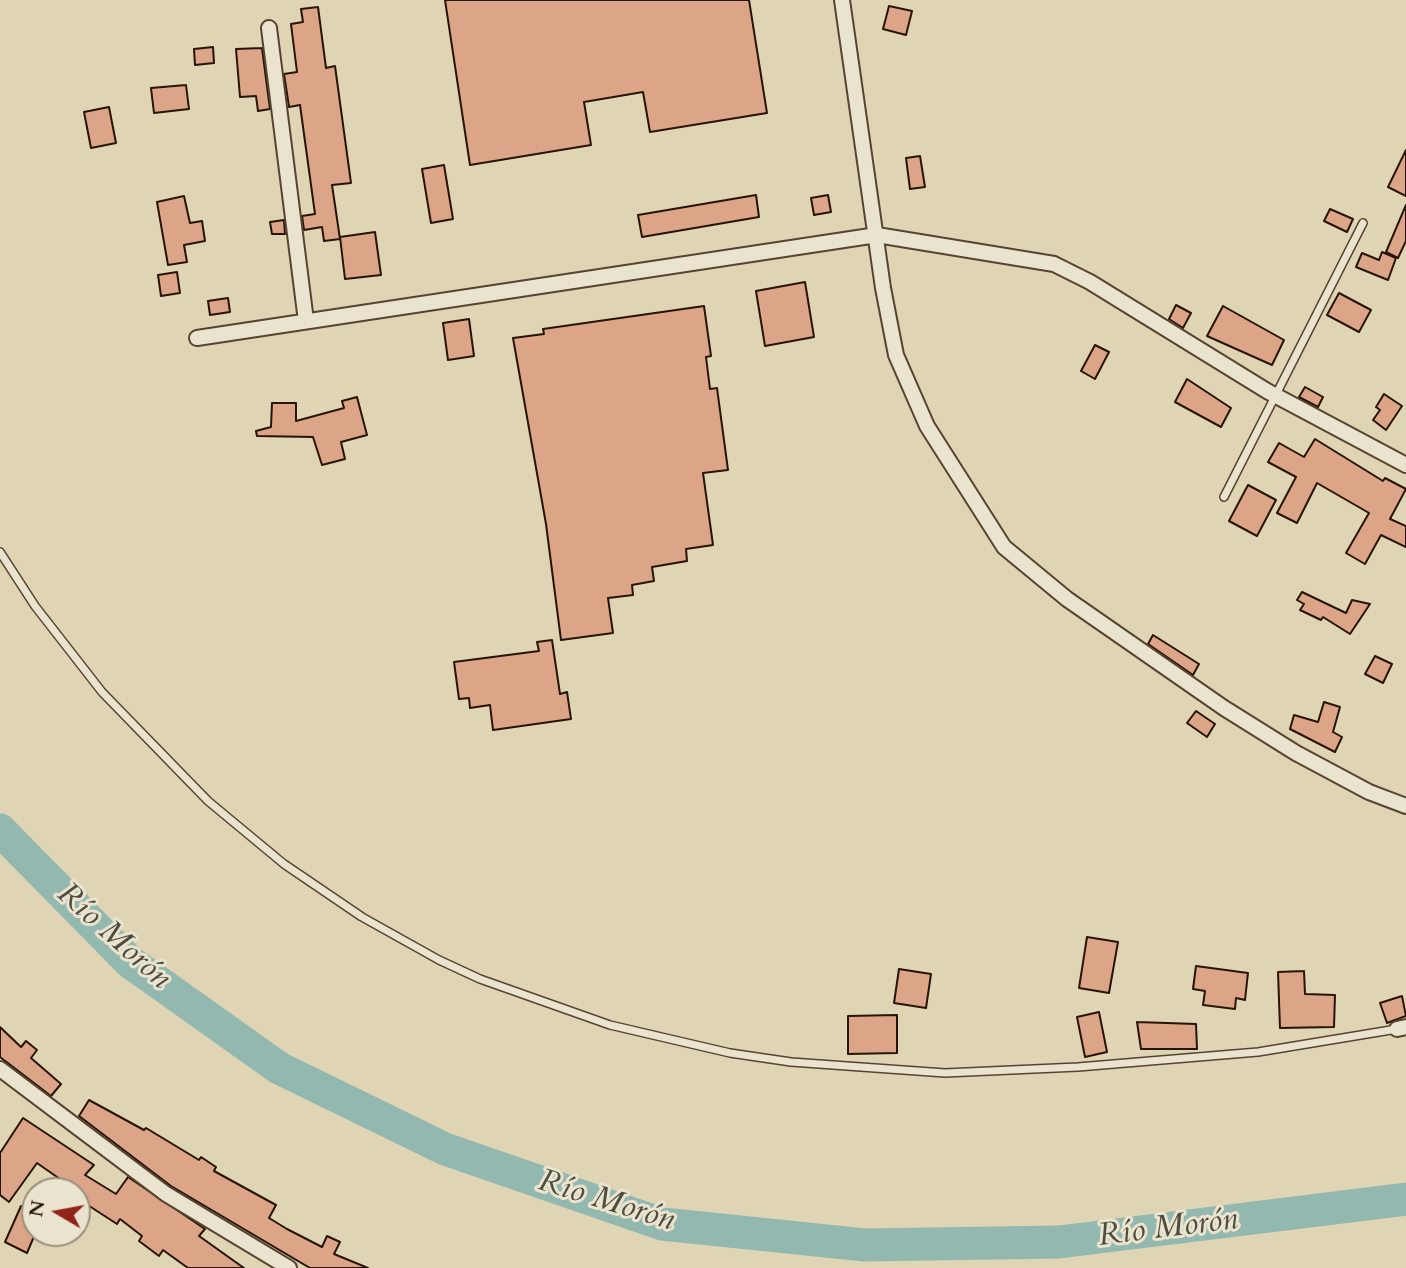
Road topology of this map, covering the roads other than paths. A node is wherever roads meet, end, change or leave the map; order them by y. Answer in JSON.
{"nodes":[{"id":1,"x":842,"y":0,"type":"edge"},
{"id":2,"x":270,"y":28,"type":"dead end"},
{"id":3,"x":1363,"y":223,"type":"dead end"},
{"id":4,"x":877,"y":235,"type":"junction"},
{"id":5,"x":306,"y":321,"type":"junction"},
{"id":6,"x":197,"y":338,"type":"dead end"},
{"id":7,"x":1278,"y":396,"type":"junction"},
{"id":8,"x":1406,"y":465,"type":"edge"},
{"id":9,"x":1224,"y":497,"type":"dead end"},
{"id":10,"x":0,"y":552,"type":"edge"},
{"id":11,"x":1406,"y":806,"type":"edge"},
{"id":12,"x":1401,"y":1028,"type":"edge"},
{"id":13,"x":0,"y":1069,"type":"edge"},
{"id":14,"x":289,"y":1268,"type":"edge"}],
"edges":[{"from":1,"to":4,"type":"street"},
{"from":2,"to":5,"type":"street"},
{"from":3,"to":7,"type":"lane"},
{"from":4,"to":5,"type":"street"},
{"from":4,"to":7,"type":"street"},
{"from":4,"to":11,"type":"street"},
{"from":5,"to":6,"type":"street"},
{"from":7,"to":8,"type":"street"},
{"from":7,"to":9,"type":"lane"},
{"from":10,"to":12,"type":"lane"},
{"from":13,"to":14,"type":"street"}]}
